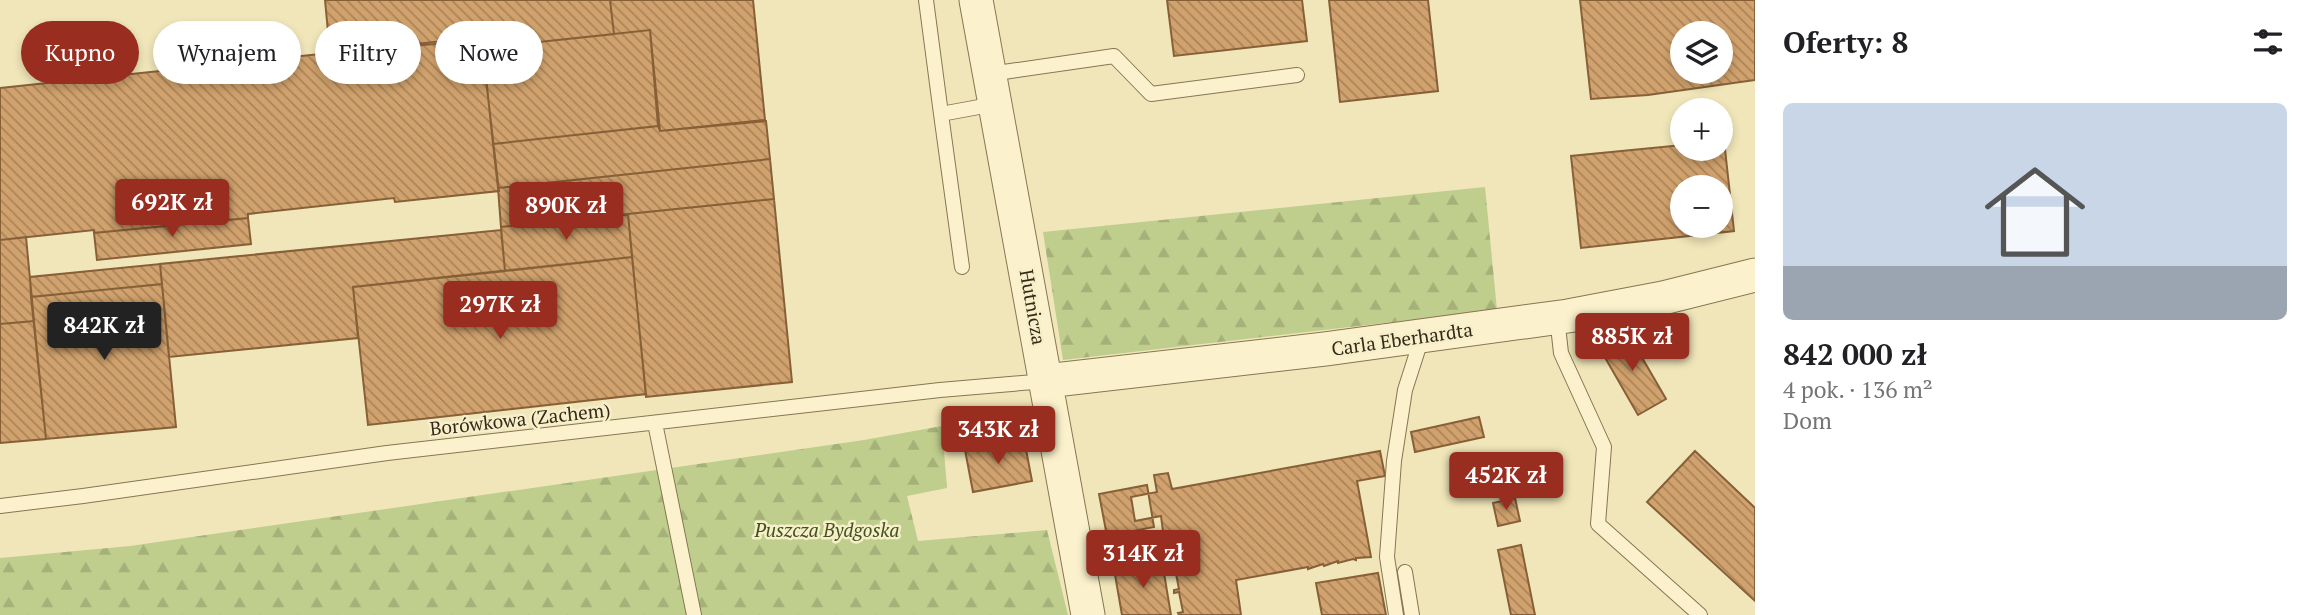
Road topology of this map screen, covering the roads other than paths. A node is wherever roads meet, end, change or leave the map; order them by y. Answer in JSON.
{"nodes":[{"id":1,"x":926,"y":0,"type":"edge"},
{"id":2,"x":976,"y":0,"type":"edge"},
{"id":3,"x":1297,"y":75,"type":"dead end"},
{"id":4,"x":993,"y":89,"type":"junction"},
{"id":5,"x":941,"y":114,"type":"junction"},
{"id":6,"x":962,"y":267,"type":"dead end"},
{"id":7,"x":1755,"y":275,"type":"edge"},
{"id":8,"x":1557,"y":317,"type":"junction"},
{"id":9,"x":1423,"y":336,"type":"junction"},
{"id":10,"x":1046,"y":381,"type":"junction"},
{"id":11,"x":655,"y":423,"type":"junction"},
{"id":12,"x":0,"y":506,"type":"edge"},
{"id":13,"x":1405,"y":572,"type":"dead end"},
{"id":14,"x":694,"y":615,"type":"edge"},
{"id":15,"x":1088,"y":615,"type":"edge"},
{"id":16,"x":1396,"y":615,"type":"edge"},
{"id":17,"x":1412,"y":615,"type":"edge"},
{"id":18,"x":1700,"y":615,"type":"edge"}],
"edges":[{"from":1,"to":5,"type":"lane"},
{"from":2,"to":4,"type":"street","name":"Hutnicza"},
{"from":3,"to":4,"type":"lane"},
{"from":4,"to":5,"type":"lane"},
{"from":4,"to":10,"type":"street","name":"Hutnicza"},
{"from":5,"to":6,"type":"lane"},
{"from":7,"to":8,"type":"street","name":"Carla Eberhardta"},
{"from":8,"to":9,"type":"street","name":"Carla Eberhardta"},
{"from":8,"to":18,"type":"lane"},
{"from":9,"to":10,"type":"street","name":"Carla Eberhardta"},
{"from":9,"to":16,"type":"lane"},
{"from":10,"to":11,"type":"lane","name":"Borówkowa (Zachem)"},
{"from":10,"to":15,"type":"street","name":"Hutnicza"},
{"from":11,"to":12,"type":"lane","name":"Borówkowa (Zachem)"},
{"from":11,"to":14,"type":"lane"},
{"from":13,"to":17,"type":"lane"}]}
